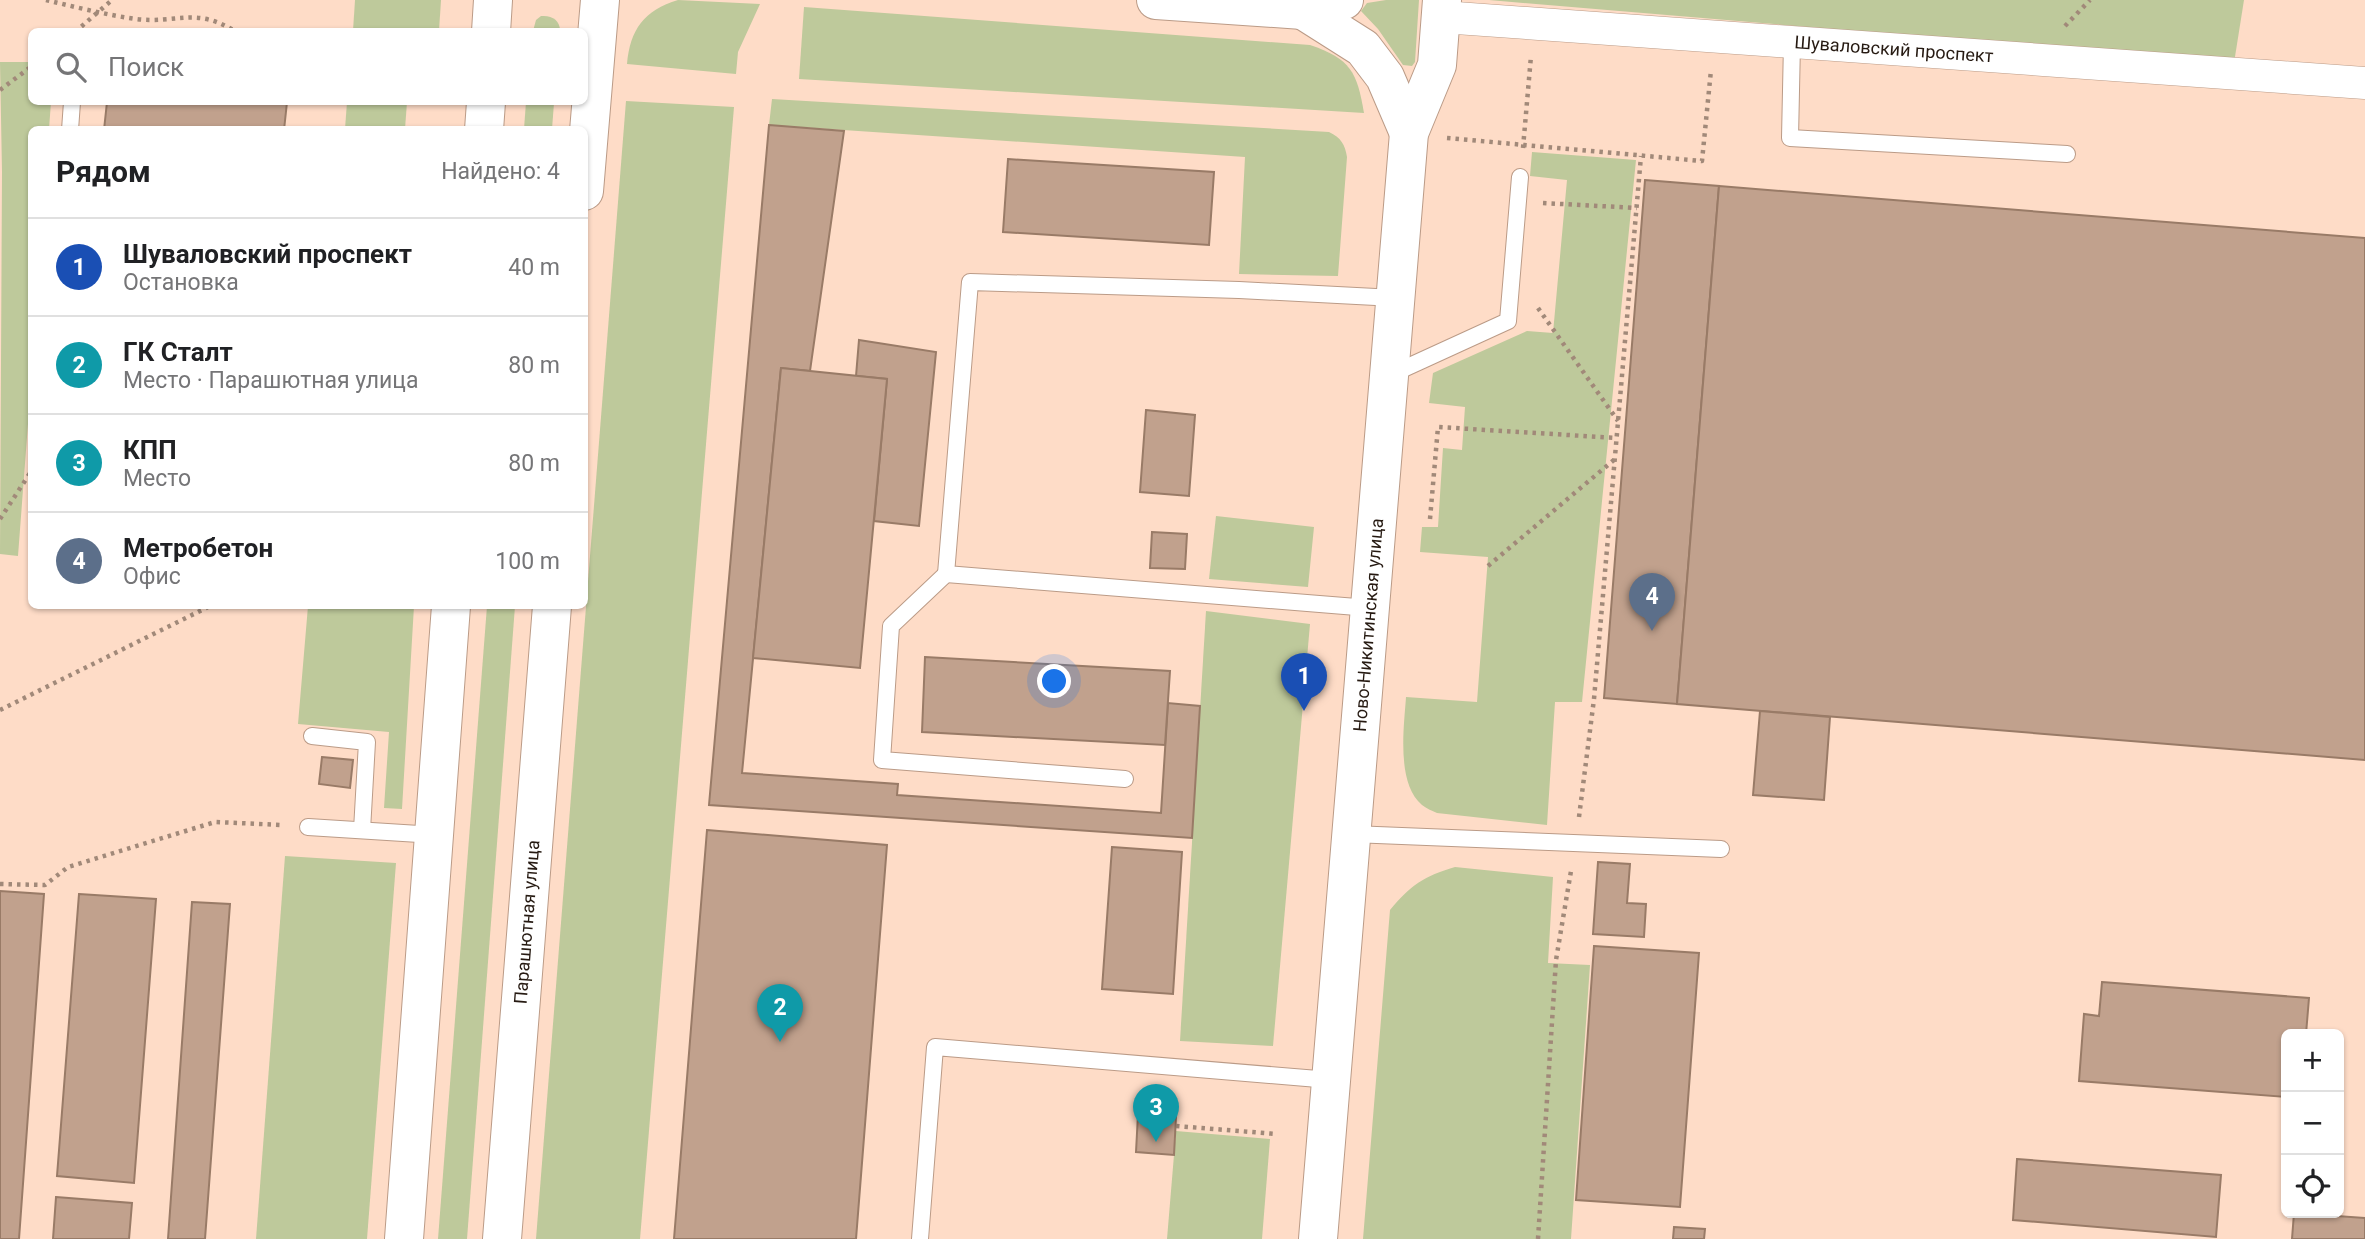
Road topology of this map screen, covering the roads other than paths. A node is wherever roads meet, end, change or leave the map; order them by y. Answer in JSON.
{"nodes":[{"id":1,"x":493,"y":0,"type":"edge"},
{"id":2,"x":600,"y":0,"type":"edge"},
{"id":3,"x":1156,"y":0,"type":"edge"},
{"id":4,"x":1345,"y":0,"type":"edge"},
{"id":5,"x":1442,"y":9,"type":"edge"},
{"id":6,"x":1303,"y":10,"type":"junction"},
{"id":7,"x":491,"y":28,"type":"edge"},
{"id":8,"x":1792,"y":43,"type":"junction"},
{"id":9,"x":2365,"y":83,"type":"edge"},
{"id":10,"x":72,"y":105,"type":"edge"},
{"id":11,"x":486,"y":105,"type":"edge"},
{"id":12,"x":70,"y":126,"type":"edge"},
{"id":13,"x":484,"y":126,"type":"edge"},
{"id":14,"x":1409,"y":133,"type":"junction"},
{"id":15,"x":588,"y":143,"type":"edge"},
{"id":16,"x":2067,"y":154,"type":"dead end"},
{"id":17,"x":1520,"y":177,"type":"road end"},
{"id":18,"x":1395,"y":298,"type":"junction"},
{"id":19,"x":1388,"y":376,"type":"junction"},
{"id":20,"x":946,"y":574,"type":"junction"},
{"id":21,"x":1368,"y":608,"type":"junction"},
{"id":22,"x":451,"y":609,"type":"edge"},
{"id":23,"x":552,"y":609,"type":"edge"},
{"id":24,"x":312,"y":736,"type":"dead end"},
{"id":25,"x":1125,"y":779,"type":"dead end"},
{"id":26,"x":308,"y":827,"type":"dead end"},
{"id":27,"x":362,"y":830,"type":"junction"},
{"id":28,"x":1352,"y":834,"type":"junction"},
{"id":29,"x":435,"y":835,"type":"junction"},
{"id":30,"x":1721,"y":849,"type":"dead end"},
{"id":31,"x":1330,"y":1080,"type":"junction"},
{"id":32,"x":404,"y":1239,"type":"edge"},
{"id":33,"x":502,"y":1239,"type":"edge"},
{"id":34,"x":919,"y":1239,"type":"edge"},
{"id":35,"x":1318,"y":1239,"type":"edge"}],
"edges":[{"from":1,"to":7,"type":"street"},
{"from":2,"to":15,"type":"street"},
{"from":3,"to":6,"type":"street"},
{"from":4,"to":6,"type":"street"},
{"from":5,"to":8,"type":"street","name":"Шуваловский проспект"},
{"from":5,"to":14,"type":"street","name":"Ново-Никитинская улица"},
{"from":6,"to":14,"type":"street"},
{"from":8,"to":9,"type":"street","name":"Шуваловский проспект"},
{"from":8,"to":16,"type":"lane"},
{"from":10,"to":12,"type":"lane"},
{"from":11,"to":13,"type":"street"},
{"from":14,"to":18,"type":"street","name":"Ново-Никитинская улица"},
{"from":17,"to":19,"type":"lane"},
{"from":18,"to":19,"type":"street","name":"Ново-Никитинская улица"},
{"from":18,"to":20,"type":"lane"},
{"from":19,"to":21,"type":"street","name":"Ново-Никитинская улица"},
{"from":20,"to":21,"type":"lane"},
{"from":20,"to":25,"type":"lane"},
{"from":21,"to":28,"type":"street","name":"Ново-Никитинская улица"},
{"from":22,"to":29,"type":"street"},
{"from":23,"to":33,"type":"street","name":"Парашютная улица"},
{"from":24,"to":27,"type":"lane"},
{"from":26,"to":27,"type":"lane"},
{"from":27,"to":29,"type":"lane"},
{"from":28,"to":30,"type":"lane"},
{"from":28,"to":31,"type":"street","name":"Ново-Никитинская улица"},
{"from":29,"to":32,"type":"street"},
{"from":31,"to":34,"type":"lane"},
{"from":31,"to":35,"type":"street","name":"Ново-Никитинская улица"}]}
